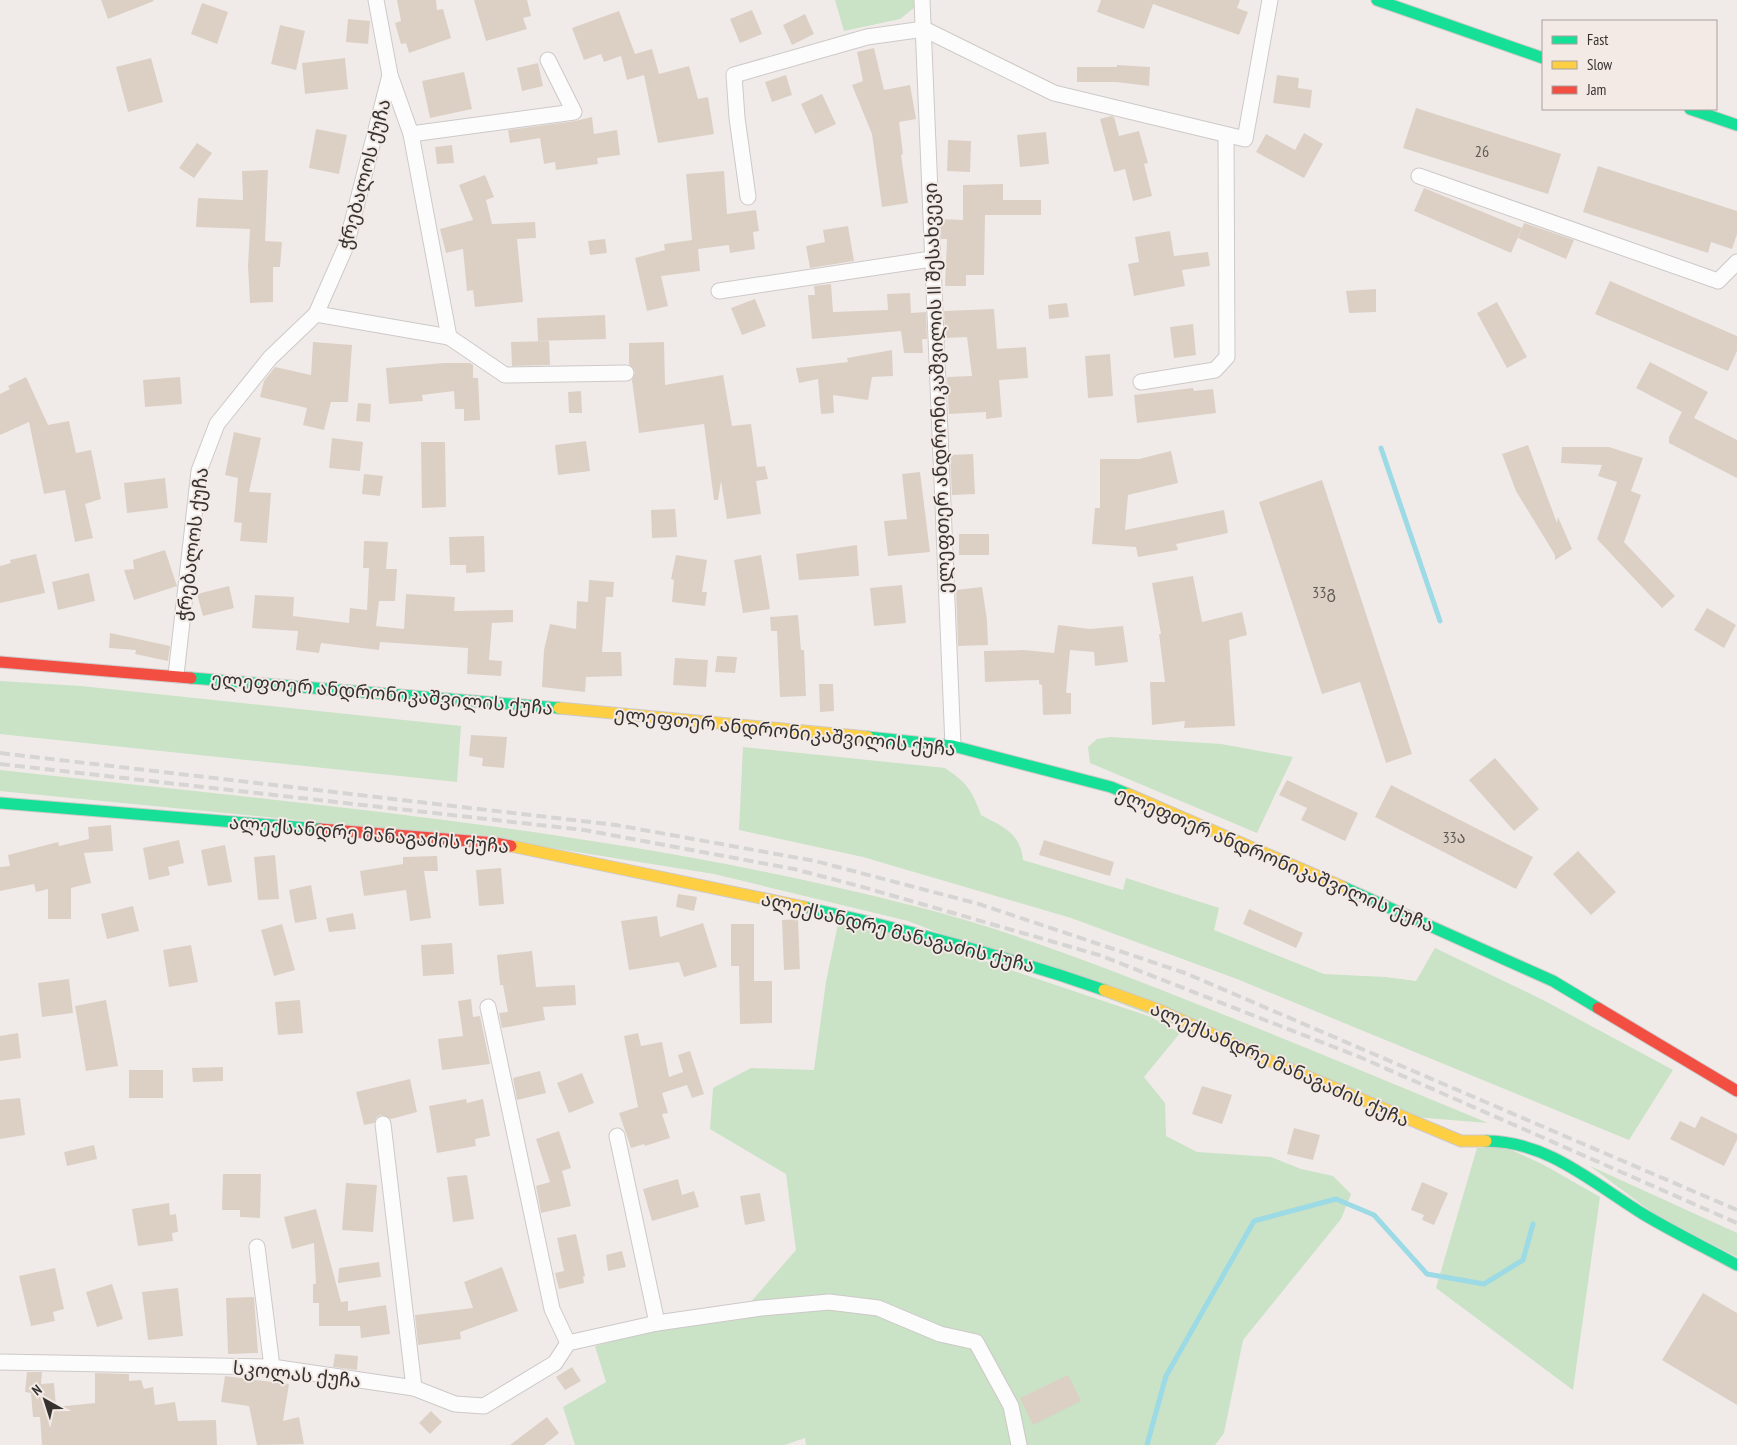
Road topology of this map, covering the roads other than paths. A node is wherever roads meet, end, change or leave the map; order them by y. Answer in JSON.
{"nodes":[{"id":1,"x":376,"y":0,"type":"edge"},
{"id":2,"x":922,"y":0,"type":"edge"},
{"id":3,"x":1270,"y":0,"type":"edge"},
{"id":4,"x":1377,"y":0,"type":"edge"},
{"id":5,"x":924,"y":29,"type":"junction"},
{"id":6,"x":1542,"y":58,"type":"edge"},
{"id":7,"x":548,"y":60,"type":"dead end"},
{"id":8,"x":390,"y":75,"type":"junction"},
{"id":9,"x":1693,"y":110,"type":"edge"},
{"id":10,"x":1737,"y":125,"type":"edge"},
{"id":11,"x":411,"y":134,"type":"junction"},
{"id":12,"x":1226,"y":136,"type":"junction"},
{"id":13,"x":1419,"y":176,"type":"dead end"},
{"id":14,"x":748,"y":198,"type":"dead end"},
{"id":15,"x":931,"y":259,"type":"junction"},
{"id":16,"x":1737,"y":262,"type":"edge"},
{"id":17,"x":719,"y":291,"type":"dead end"},
{"id":18,"x":316,"y":314,"type":"junction"},
{"id":19,"x":449,"y":337,"type":"junction"},
{"id":20,"x":626,"y":374,"type":"dead end"},
{"id":21,"x":1141,"y":382,"type":"dead end"},
{"id":22,"x":0,"y":662,"type":"edge"},
{"id":23,"x":176,"y":675,"type":"junction"},
{"id":24,"x":953,"y":746,"type":"junction"},
{"id":25,"x":0,"y":803,"type":"edge"},
{"id":26,"x":488,"y":1007,"type":"dead end"},
{"id":27,"x":1737,"y":1091,"type":"edge"},
{"id":28,"x":383,"y":1124,"type":"dead end"},
{"id":29,"x":617,"y":1136,"type":"dead end"},
{"id":30,"x":257,"y":1247,"type":"dead end"},
{"id":31,"x":1737,"y":1265,"type":"edge"},
{"id":32,"x":657,"y":1323,"type":"junction"},
{"id":33,"x":568,"y":1343,"type":"junction"},
{"id":34,"x":0,"y":1362,"type":"edge"},
{"id":35,"x":272,"y":1367,"type":"junction"},
{"id":36,"x":414,"y":1388,"type":"junction"},
{"id":37,"x":1019,"y":1445,"type":"edge"}],
"edges":[{"from":1,"to":8,"type":"street","name":"ჭრებალოს ქუჩა"},
{"from":2,"to":5,"type":"street","name":"ელეფთერ ანდრონიკაშვილის II შესახვევი"},
{"from":3,"to":12,"type":"street"},
{"from":4,"to":6,"type":"street"},
{"from":5,"to":12,"type":"street"},
{"from":5,"to":14,"type":"street"},
{"from":5,"to":15,"type":"street","name":"ელეფთერ ანდრონიკაშვილის II შესახვევი"},
{"from":7,"to":11,"type":"street"},
{"from":8,"to":11,"type":"street","name":"ჭრებალოს ქუჩა"},
{"from":8,"to":18,"type":"street","name":"ჭრებალოს ქუჩა"},
{"from":9,"to":10,"type":"street"},
{"from":11,"to":19,"type":"street","name":"ჭრებალოს ქუჩა"},
{"from":12,"to":21,"type":"street"},
{"from":13,"to":16,"type":"street"},
{"from":15,"to":17,"type":"street"},
{"from":15,"to":24,"type":"street","name":"ელეფთერ ანდრონიკაშვილის II შესახვევი"},
{"from":18,"to":19,"type":"street"},
{"from":18,"to":23,"type":"street","name":"ჭრებალოს ქუჩა"},
{"from":19,"to":20,"type":"street"},
{"from":22,"to":23,"type":"street","name":"ელეფთერ ანდრონიკაშვილის ქუჩა"},
{"from":23,"to":24,"type":"street","name":"ელეფთერ ანდრონიკაშვილის ქუჩა"},
{"from":24,"to":27,"type":"street","name":"ელეფთერ ანდრონიკაშვილის ქუჩა"},
{"from":25,"to":31,"type":"street","name":"ალექსანდრე მანაგაძის ქუჩა"},
{"from":26,"to":33,"type":"street"},
{"from":28,"to":36,"type":"street"},
{"from":29,"to":32,"type":"street"},
{"from":30,"to":35,"type":"street"},
{"from":32,"to":33,"type":"street"},
{"from":32,"to":37,"type":"street"},
{"from":33,"to":36,"type":"street","name":"სკოლას ქუჩა"},
{"from":34,"to":35,"type":"street","name":"სკოლას ქუჩა"},
{"from":35,"to":36,"type":"street","name":"სკოლას ქუჩა"}]}
